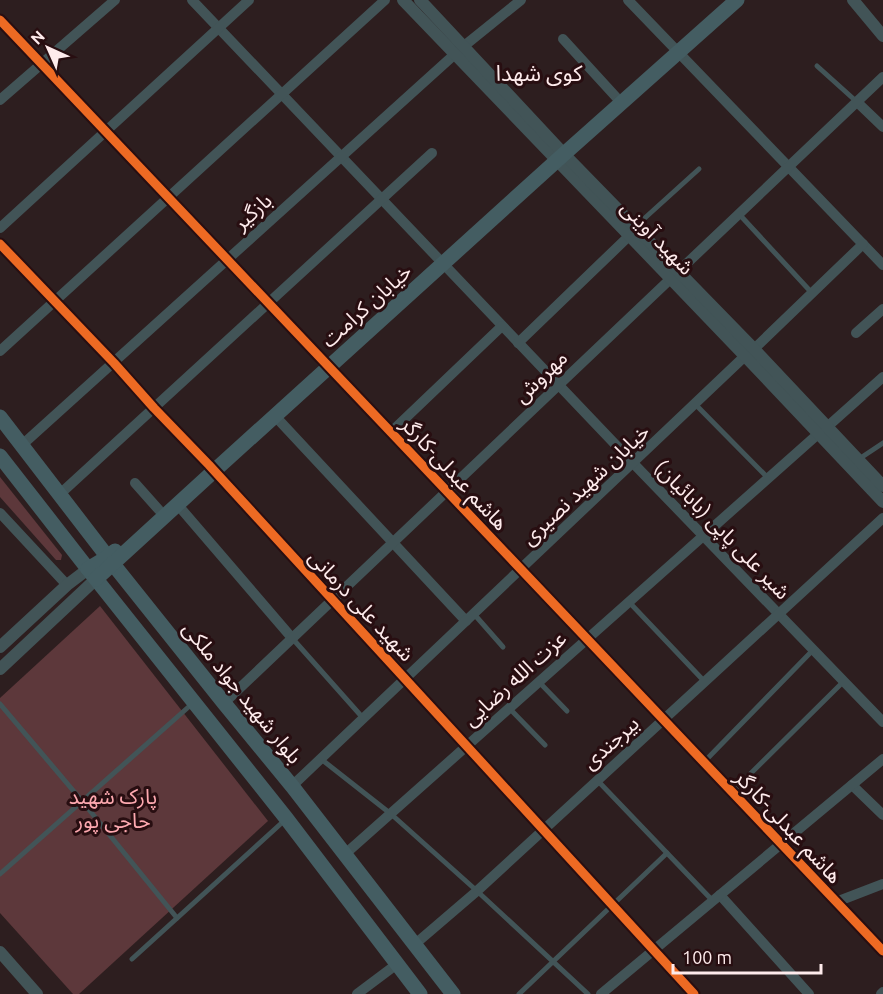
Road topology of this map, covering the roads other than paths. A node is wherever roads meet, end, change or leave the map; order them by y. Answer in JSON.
{"nodes":[{"id":1,"x":192,"y":0,"type":"edge"},
{"id":2,"x":249,"y":0,"type":"edge"},
{"id":3,"x":385,"y":0,"type":"edge"},
{"id":4,"x":403,"y":0,"type":"edge"},
{"id":5,"x":420,"y":0,"type":"edge"},
{"id":6,"x":522,"y":0,"type":"edge"},
{"id":7,"x":628,"y":0,"type":"edge"},
{"id":8,"x":725,"y":0,"type":"edge"},
{"id":9,"x":737,"y":0,"type":"edge"},
{"id":10,"x":853,"y":0,"type":"edge"},
{"id":11,"x":863,"y":0,"type":"edge"},
{"id":12,"x":107,"y":2,"type":"edge"},
{"id":13,"x":0,"y":20,"type":"edge"},
{"id":14,"x":883,"y":23,"type":"edge"},
{"id":15,"x":219,"y":28,"type":"junction"},
{"id":16,"x":883,"y":36,"type":"edge"},
{"id":17,"x":563,"y":39,"type":"dead end"},
{"id":18,"x":460,"y":50,"type":"junction"},
{"id":19,"x":676,"y":50,"type":"junction"},
{"id":20,"x":41,"y":63,"type":"junction"},
{"id":21,"x":817,"y":66,"type":"dead end"},
{"id":22,"x":883,"y":77,"type":"edge"},
{"id":23,"x":282,"y":94,"type":"junction"},
{"id":24,"x":616,"y":97,"type":"junction"},
{"id":25,"x":0,"y":100,"type":"edge"},
{"id":26,"x":856,"y":102,"type":"junction"},
{"id":27,"x":883,"y":128,"type":"edge"},
{"id":28,"x":106,"y":131,"type":"junction"},
{"id":29,"x":432,"y":153,"type":"dead end"},
{"id":30,"x":558,"y":154,"type":"junction"},
{"id":31,"x":341,"y":157,"type":"junction"},
{"id":32,"x":788,"y":166,"type":"junction"},
{"id":33,"x":699,"y":169,"type":"dead end"},
{"id":34,"x":168,"y":197,"type":"junction"},
{"id":35,"x":381,"y":199,"type":"junction"},
{"id":36,"x":739,"y":214,"type":"junction"},
{"id":37,"x":0,"y":228,"type":"edge"},
{"id":38,"x":632,"y":231,"type":"junction"},
{"id":39,"x":0,"y":244,"type":"edge"},
{"id":40,"x":863,"y":244,"type":"junction"},
{"id":41,"x":228,"y":260,"type":"junction"},
{"id":42,"x":440,"y":260,"type":"junction"},
{"id":43,"x":883,"y":265,"type":"edge"},
{"id":44,"x":674,"y":275,"type":"junction"},
{"id":45,"x":812,"y":293,"type":"junction"},
{"id":46,"x":55,"y":301,"type":"junction"},
{"id":47,"x":269,"y":303,"type":"junction"},
{"id":48,"x":883,"y":309,"type":"edge"},
{"id":49,"x":502,"y":326,"type":"junction"},
{"id":50,"x":856,"y":333,"type":"dead end"},
{"id":51,"x":518,"y":343,"type":"junction"},
{"id":52,"x":0,"y":351,"type":"edge"},
{"id":53,"x":750,"y":353,"type":"junction"},
{"id":54,"x":114,"y":363,"type":"junction"},
{"id":55,"x":326,"y":364,"type":"junction"},
{"id":56,"x":883,"y":377,"type":"edge"},
{"id":57,"x":558,"y":385,"type":"junction"},
{"id":58,"x":695,"y":404,"type":"junction"},
{"id":59,"x":154,"y":408,"type":"junction"},
{"id":60,"x":275,"y":416,"type":"junction"},
{"id":61,"x":0,"y":417,"type":"edge"},
{"id":62,"x":822,"y":431,"type":"junction"},
{"id":63,"x":391,"y":432,"type":"junction"},
{"id":64,"x":883,"y":443,"type":"edge"},
{"id":65,"x":22,"y":446,"type":"junction"},
{"id":66,"x":0,"y":456,"type":"edge"},
{"id":67,"x":858,"y":460,"type":"junction"},
{"id":68,"x":633,"y":463,"type":"junction"},
{"id":69,"x":211,"y":468,"type":"junction"},
{"id":70,"x":768,"y":478,"type":"junction"},
{"id":71,"x":135,"y":483,"type":"dead end"},
{"id":72,"x":883,"y":486,"type":"edge"},
{"id":73,"x":447,"y":491,"type":"junction"},
{"id":74,"x":60,"y":494,"type":"junction"},
{"id":75,"x":883,"y":502,"type":"edge"},
{"id":76,"x":177,"y":504,"type":"junction"},
{"id":77,"x":159,"y":510,"type":"junction"},
{"id":78,"x":0,"y":513,"type":"edge"},
{"id":79,"x":883,"y":518,"type":"edge"},
{"id":80,"x":703,"y":536,"type":"junction"},
{"id":81,"x":393,"y":542,"type":"junction"},
{"id":82,"x":110,"y":561,"type":"junction"},
{"id":83,"x":521,"y":569,"type":"junction"},
{"id":84,"x":92,"y":574,"type":"junction"},
{"id":85,"x":68,"y":585,"type":"junction"},
{"id":86,"x":333,"y":600,"type":"junction"},
{"id":87,"x":629,"y":602,"type":"junction"},
{"id":88,"x":778,"y":614,"type":"junction"},
{"id":89,"x":470,"y":617,"type":"junction"},
{"id":90,"x":292,"y":638,"type":"junction"},
{"id":91,"x":587,"y":639,"type":"junction"},
{"id":92,"x":1,"y":645,"type":"edge"},
{"id":93,"x":503,"y":647,"type":"dead end"},
{"id":94,"x":813,"y":650,"type":"junction"},
{"id":95,"x":0,"y":669,"type":"edge"},
{"id":96,"x":405,"y":679,"type":"junction"},
{"id":97,"x":844,"y":681,"type":"junction"},
{"id":98,"x":539,"y":682,"type":"junction"},
{"id":99,"x":705,"y":682,"type":"junction"},
{"id":100,"x":194,"y":702,"type":"junction"},
{"id":101,"x":224,"y":703,"type":"junction"},
{"id":102,"x":0,"y":704,"type":"edge"},
{"id":103,"x":509,"y":708,"type":"junction"},
{"id":104,"x":567,"y":711,"type":"dead end"},
{"id":105,"x":363,"y":719,"type":"junction"},
{"id":106,"x":663,"y":720,"type":"junction"},
{"id":107,"x":883,"y":722,"type":"edge"},
{"id":108,"x":545,"y":745,"type":"dead end"},
{"id":109,"x":467,"y":746,"type":"junction"},
{"id":110,"x":321,"y":759,"type":"junction"},
{"id":111,"x":883,"y":759,"type":"edge"},
{"id":112,"x":704,"y":762,"type":"junction"},
{"id":113,"x":597,"y":780,"type":"junction"},
{"id":114,"x":852,"y":785,"type":"junction"},
{"id":115,"x":292,"y":786,"type":"junction"},
{"id":116,"x":732,"y":792,"type":"junction"},
{"id":117,"x":82,"y":801,"type":"junction"},
{"id":118,"x":391,"y":814,"type":"junction"},
{"id":119,"x":883,"y":815,"type":"edge"},
{"id":120,"x":286,"y":818,"type":"junction"},
{"id":121,"x":543,"y":830,"type":"junction"},
{"id":122,"x":781,"y":844,"type":"junction"},
{"id":123,"x":667,"y":853,"type":"junction"},
{"id":124,"x":344,"y":855,"type":"junction"},
{"id":125,"x":0,"y":874,"type":"edge"},
{"id":126,"x":883,"y":884,"type":"edge"},
{"id":127,"x":477,"y":891,"type":"junction"},
{"id":128,"x":716,"y":898,"type":"junction"},
{"id":129,"x":836,"y":902,"type":"junction"},
{"id":130,"x":613,"y":905,"type":"junction"},
{"id":131,"x":177,"y":918,"type":"junction"},
{"id":132,"x":414,"y":945,"type":"junction"},
{"id":133,"x":653,"y":949,"type":"junction"},
{"id":134,"x":883,"y":951,"type":"edge"},
{"id":135,"x":0,"y":952,"type":"edge"},
{"id":136,"x":132,"y":959,"type":"dead end"},
{"id":137,"x":553,"y":962,"type":"junction"},
{"id":138,"x":397,"y":964,"type":"junction"},
{"id":139,"x":36,"y":994,"type":"edge"},
{"id":140,"x":357,"y":994,"type":"edge"},
{"id":141,"x":420,"y":994,"type":"edge"},
{"id":142,"x":453,"y":994,"type":"edge"},
{"id":143,"x":519,"y":994,"type":"edge"},
{"id":144,"x":588,"y":994,"type":"edge"},
{"id":145,"x":601,"y":994,"type":"edge"},
{"id":146,"x":694,"y":994,"type":"edge"},
{"id":147,"x":809,"y":994,"type":"edge"}],
"edges":[{"from":1,"to":15,"type":"street","name":"شیر علی پاپی (بابائیان)"},
{"from":2,"to":15,"type":"street"},
{"from":3,"to":23,"type":"street"},
{"from":4,"to":18,"type":"street","name":"شهید آوینی"},
{"from":5,"to":18,"type":"street","name":"شهید آوینی"},
{"from":6,"to":18,"type":"street","name":"بازگیر"},
{"from":7,"to":19,"type":"street"},
{"from":8,"to":19,"type":"main road","name":"خیابان کرامت"},
{"from":9,"to":19,"type":"main road","name":"خیابان کرامت"},
{"from":10,"to":16,"type":"street"},
{"from":11,"to":14,"type":"street"},
{"from":12,"to":20,"type":"street"},
{"from":13,"to":20,"type":"street","name":"هاشم عبدلی-کارگر"},
{"from":15,"to":23,"type":"street","name":"شیر علی پاپی (بابائیان)"},
{"from":15,"to":28,"type":"street"},
{"from":17,"to":24,"type":"street"},
{"from":18,"to":30,"type":"street","name":"شهید آوینی"},
{"from":18,"to":31,"type":"street","name":"بازگیر"},
{"from":19,"to":24,"type":"main road","name":"خیابان کرامت"},
{"from":19,"to":30,"type":"main road","name":"خیابان کرامت"},
{"from":19,"to":32,"type":"street"},
{"from":20,"to":25,"type":"street"},
{"from":20,"to":28,"type":"street","name":"هاشم عبدلی-کارگر"},
{"from":21,"to":26,"type":"lane"},
{"from":22,"to":26,"type":"street","name":"مهروش"},
{"from":23,"to":31,"type":"street","name":"شیر علی پاپی (بابائیان)"},
{"from":23,"to":34,"type":"street"},
{"from":24,"to":30,"type":"main road","name":"خیابان کرامت"},
{"from":26,"to":27,"type":"street"},
{"from":26,"to":32,"type":"street","name":"مهروش"},
{"from":28,"to":34,"type":"street","name":"هاشم عبدلی-کارگر"},
{"from":28,"to":37,"type":"street"},
{"from":29,"to":35,"type":"street"},
{"from":30,"to":38,"type":"street","name":"شهید آوینی"},
{"from":30,"to":42,"type":"main road","name":"خیابان کرامت"},
{"from":31,"to":35,"type":"street","name":"شیر علی پاپی (بابائیان)"},
{"from":31,"to":41,"type":"street","name":"بازگیر"},
{"from":32,"to":36,"type":"street","name":"مهروش"},
{"from":32,"to":40,"type":"street"},
{"from":33,"to":38,"type":"lane"},
{"from":34,"to":41,"type":"street","name":"هاشم عبدلی-کارگر"},
{"from":34,"to":46,"type":"street"},
{"from":35,"to":42,"type":"street","name":"شیر علی پاپی (بابائیان)"},
{"from":35,"to":47,"type":"street"},
{"from":36,"to":44,"type":"street","name":"مهروش"},
{"from":36,"to":45,"type":"lane"},
{"from":38,"to":44,"type":"street","name":"شهید آوینی"},
{"from":38,"to":51,"type":"street"},
{"from":39,"to":46,"type":"street","name":"شهید علی درمانی"},
{"from":40,"to":43,"type":"street"},
{"from":40,"to":45,"type":"street","name":"خیابان شهید نصیری"},
{"from":41,"to":47,"type":"street","name":"هاشم عبدلی-کارگر"},
{"from":41,"to":54,"type":"street","name":"بازگیر"},
{"from":42,"to":49,"type":"street","name":"شیر علی پاپی (بابائیان)"},
{"from":42,"to":55,"type":"main road","name":"خیابان کرامت"},
{"from":44,"to":53,"type":"street","name":"شهید آوینی"},
{"from":44,"to":57,"type":"street","name":"مهروش"},
{"from":45,"to":53,"type":"street","name":"خیابان شهید نصیری"},
{"from":46,"to":52,"type":"street"},
{"from":46,"to":54,"type":"street","name":"شهید علی درمانی"},
{"from":47,"to":55,"type":"street","name":"هاشم عبدلی-کارگر"},
{"from":47,"to":59,"type":"street"},
{"from":48,"to":50,"type":"street"},
{"from":49,"to":51,"type":"street","name":"شیر علی پاپی (بابائیان)"},
{"from":49,"to":63,"type":"street"},
{"from":51,"to":57,"type":"street","name":"شیر علی پاپی (بابائیان)"},
{"from":53,"to":58,"type":"street","name":"خیابان شهید نصیری"},
{"from":53,"to":62,"type":"street","name":"شهید آوینی"},
{"from":54,"to":59,"type":"street","name":"شهید علی درمانی"},
{"from":54,"to":65,"type":"street","name":"بازگیر"},
{"from":55,"to":60,"type":"main road","name":"خیابان کرامت"},
{"from":55,"to":63,"type":"street","name":"هاشم عبدلی-کارگر"},
{"from":55,"to":69,"type":"main road","name":"خیابان کرامت"},
{"from":56,"to":62,"type":"street","name":"عزت الله رضایی"},
{"from":57,"to":68,"type":"street","name":"شیر علی پاپی (بابائیان)"},
{"from":57,"to":73,"type":"street","name":"مهروش"},
{"from":58,"to":68,"type":"street","name":"خیابان شهید نصیری"},
{"from":58,"to":70,"type":"lane"},
{"from":59,"to":69,"type":"street","name":"شهید علی درمانی"},
{"from":59,"to":74,"type":"street"},
{"from":60,"to":69,"type":"main road","name":"خیابان کرامت"},
{"from":60,"to":81,"type":"street"},
{"from":61,"to":65,"type":"main road","name":"بلوار شهید جواد ملکی"},
{"from":62,"to":67,"type":"street","name":"شهید آوینی"},
{"from":62,"to":70,"type":"street","name":"عزت الله رضایی"},
{"from":62,"to":75,"type":"street","name":"شهید آوینی"},
{"from":63,"to":73,"type":"street","name":"هاشم عبدلی-کارگر"},
{"from":64,"to":67,"type":"lane"},
{"from":65,"to":74,"type":"main road","name":"بلوار شهید جواد ملکی"},
{"from":66,"to":84,"type":"main road","name":"بلوار شهید جواد ملکی"},
{"from":67,"to":72,"type":"street","name":"شهید آوینی"},
{"from":68,"to":80,"type":"street","name":"شیر علی پاپی (بابائیان)"},
{"from":68,"to":83,"type":"street","name":"خیابان شهید نصیری"},
{"from":69,"to":76,"type":"main road","name":"خیابان کرامت"},
{"from":69,"to":77,"type":"main road","name":"خیابان کرامت"},
{"from":69,"to":86,"type":"street","name":"شهید علی درمانی"},
{"from":70,"to":80,"type":"street","name":"عزت الله رضایی"},
{"from":71,"to":77,"type":"street"},
{"from":73,"to":81,"type":"street","name":"مهروش"},
{"from":73,"to":83,"type":"street","name":"هاشم عبدلی-کارگر"},
{"from":74,"to":82,"type":"main road","name":"بلوار شهید جواد ملکی"},
{"from":76,"to":82,"type":"main road","name":"خیابان کرامت"},
{"from":76,"to":90,"type":"street"},
{"from":77,"to":82,"type":"main road","name":"خیابان کرامت"},
{"from":78,"to":85,"type":"street"},
{"from":79,"to":88,"type":"street","name":"بیرجندی"},
{"from":80,"to":87,"type":"street","name":"عزت الله رضایی"},
{"from":80,"to":88,"type":"street","name":"شیر علی پاپی (بابائیان)"},
{"from":81,"to":86,"type":"street","name":"مهروش"},
{"from":81,"to":89,"type":"street"},
{"from":82,"to":84,"type":"main road","name":"خیابان کرامت"},
{"from":82,"to":101,"type":"main road","name":"بلوار شهید جواد ملکی"},
{"from":83,"to":89,"type":"street","name":"خیابان شهید نصیری"},
{"from":83,"to":91,"type":"street","name":"هاشم عبدلی-کارگر"},
{"from":84,"to":85,"type":"street","name":"خیابان کرامت"},
{"from":84,"to":95,"type":"street","name":"خیابان کرامت"},
{"from":84,"to":100,"type":"main road","name":"بلوار شهید جواد ملکی"},
{"from":85,"to":92,"type":"street","name":"خیابان کرامت"},
{"from":86,"to":90,"type":"street","name":"مهروش"},
{"from":86,"to":96,"type":"street","name":"شهید علی درمانی"},
{"from":87,"to":91,"type":"street","name":"عزت الله رضایی"},
{"from":87,"to":99,"type":"lane"},
{"from":88,"to":94,"type":"street","name":"شیر علی پاپی (بابائیان)"},
{"from":88,"to":99,"type":"street","name":"بیرجندی"},
{"from":89,"to":93,"type":"lane"},
{"from":89,"to":96,"type":"street","name":"خیابان شهید نصیری"},
{"from":90,"to":101,"type":"street","name":"مهروش"},
{"from":90,"to":105,"type":"lane"},
{"from":91,"to":98,"type":"street","name":"عزت الله رضایی"},
{"from":91,"to":106,"type":"street","name":"هاشم عبدلی-کارگر"},
{"from":94,"to":97,"type":"street","name":"شیر علی پاپی (بابائیان)"},
{"from":94,"to":112,"type":"lane"},
{"from":96,"to":105,"type":"street","name":"خیابان شهید نصیری"},
{"from":96,"to":109,"type":"street","name":"شهید علی درمانی"},
{"from":97,"to":107,"type":"street","name":"شیر علی پاپی (بابائیان)"},
{"from":97,"to":116,"type":"lane"},
{"from":98,"to":103,"type":"street","name":"عزت الله رضایی"},
{"from":98,"to":104,"type":"lane"},
{"from":99,"to":106,"type":"street","name":"بیرجندی"},
{"from":100,"to":117,"type":"lane"},
{"from":100,"to":120,"type":"main road","name":"بلوار شهید جواد ملکی"},
{"from":101,"to":115,"type":"main road","name":"بلوار شهید جواد ملکی"},
{"from":102,"to":117,"type":"lane"},
{"from":103,"to":108,"type":"lane"},
{"from":103,"to":109,"type":"street","name":"عزت الله رضایی"},
{"from":105,"to":110,"type":"street","name":"خیابان شهید نصیری"},
{"from":106,"to":112,"type":"street","name":"هاشم عبدلی-کارگر"},
{"from":106,"to":113,"type":"street","name":"بیرجندی"},
{"from":109,"to":118,"type":"street","name":"عزت الله رضایی"},
{"from":109,"to":121,"type":"street","name":"شهید علی درمانی"},
{"from":110,"to":115,"type":"street","name":"خیابان شهید نصیری"},
{"from":110,"to":118,"type":"lane"},
{"from":111,"to":114,"type":"street"},
{"from":112,"to":116,"type":"street","name":"هاشم عبدلی-کارگر"},
{"from":113,"to":121,"type":"street","name":"بیرجندی"},
{"from":113,"to":123,"type":"lane"},
{"from":114,"to":119,"type":"street"},
{"from":114,"to":122,"type":"street"},
{"from":115,"to":124,"type":"main road","name":"بلوار شهید جواد ملکی"},
{"from":116,"to":122,"type":"street","name":"هاشم عبدلی-کارگر"},
{"from":117,"to":125,"type":"lane"},
{"from":117,"to":131,"type":"lane"},
{"from":118,"to":124,"type":"street","name":"عزت الله رضایی"},
{"from":118,"to":127,"type":"lane"},
{"from":120,"to":131,"type":"lane"},
{"from":120,"to":138,"type":"main road","name":"بلوار شهید جواد ملکی"},
{"from":121,"to":127,"type":"street","name":"بیرجندی"},
{"from":121,"to":130,"type":"street","name":"شهید علی درمانی"},
{"from":122,"to":128,"type":"street"},
{"from":122,"to":129,"type":"street","name":"هاشم عبدلی-کارگر"},
{"from":123,"to":128,"type":"lane"},
{"from":123,"to":130,"type":"lane"},
{"from":124,"to":132,"type":"main road","name":"بلوار شهید جواد ملکی"},
{"from":126,"to":129,"type":"street"},
{"from":127,"to":132,"type":"street","name":"بیرجندی"},
{"from":127,"to":137,"type":"lane"},
{"from":128,"to":133,"type":"street"},
{"from":128,"to":147,"type":"street"},
{"from":129,"to":134,"type":"street","name":"هاشم عبدلی-کارگر"},
{"from":130,"to":133,"type":"street","name":"شهید علی درمانی"},
{"from":130,"to":137,"type":"lane"},
{"from":131,"to":136,"type":"lane"},
{"from":132,"to":142,"type":"main road","name":"بلوار شهید جواد ملکی"},
{"from":133,"to":145,"type":"street"},
{"from":133,"to":146,"type":"street","name":"شهید علی درمانی"},
{"from":135,"to":139,"type":"street"},
{"from":137,"to":143,"type":"lane"},
{"from":137,"to":144,"type":"lane"},
{"from":138,"to":140,"type":"street"},
{"from":138,"to":141,"type":"main road","name":"بلوار شهید جواد ملکی"}]}
